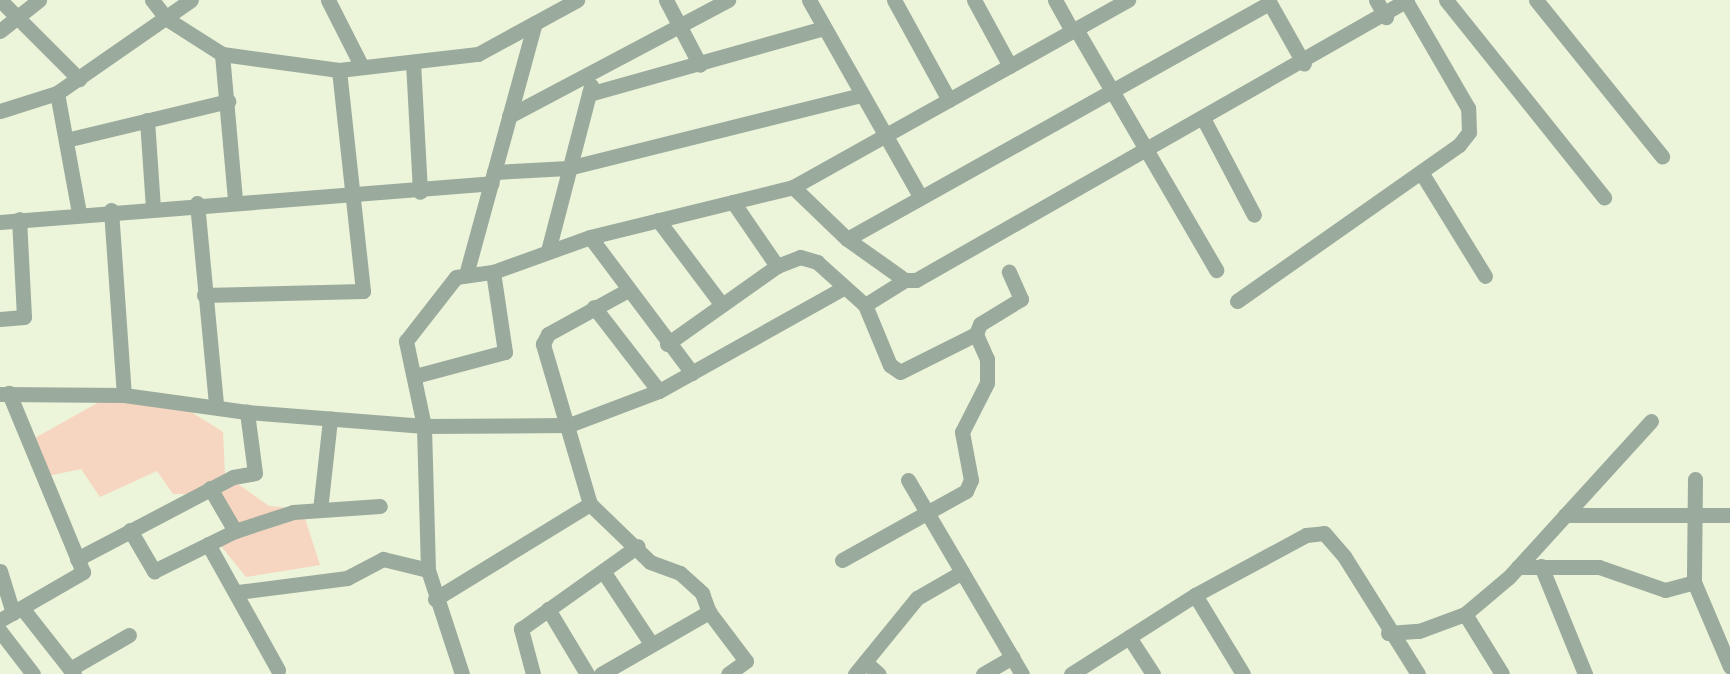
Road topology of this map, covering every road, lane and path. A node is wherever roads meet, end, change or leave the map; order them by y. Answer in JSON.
{"nodes":[{"id":1,"x":0,"y":0,"type":"edge"},
{"id":2,"x":39,"y":0,"type":"edge"},
{"id":3,"x":152,"y":0,"type":"edge"},
{"id":4,"x":191,"y":0,"type":"edge"},
{"id":5,"x":328,"y":0,"type":"edge"},
{"id":6,"x":577,"y":0,"type":"edge"},
{"id":7,"x":666,"y":0,"type":"edge"},
{"id":8,"x":728,"y":0,"type":"edge"},
{"id":9,"x":808,"y":0,"type":"edge"},
{"id":10,"x":894,"y":0,"type":"edge"},
{"id":11,"x":974,"y":0,"type":"edge"},
{"id":12,"x":1055,"y":0,"type":"edge"},
{"id":13,"x":1128,"y":0,"type":"edge"},
{"id":14,"x":1376,"y":0,"type":"edge"},
{"id":15,"x":1446,"y":0,"type":"edge"},
{"id":16,"x":1536,"y":0,"type":"edge"},
{"id":17,"x":1407,"y":1,"type":"edge"},
{"id":18,"x":1269,"y":2,"type":"edge"},
{"id":19,"x":18,"y":15,"type":"junction"},
{"id":20,"x":1386,"y":17,"type":"junction"},
{"id":21,"x":166,"y":19,"type":"junction"},
{"id":22,"x":534,"y":23,"type":"junction"},
{"id":23,"x":681,"y":27,"type":"junction"},
{"id":24,"x":824,"y":28,"type":"junction"},
{"id":25,"x":1074,"y":30,"type":"junction"},
{"id":26,"x":0,"y":31,"type":"edge"},
{"id":27,"x":222,"y":54,"type":"junction"},
{"id":28,"x":413,"y":62,"type":"junction"},
{"id":29,"x":1304,"y":64,"type":"junction"},
{"id":30,"x":700,"y":65,"type":"junction"},
{"id":31,"x":1010,"y":66,"type":"junction"},
{"id":32,"x":362,"y":67,"type":"junction"},
{"id":33,"x":339,"y":70,"type":"junction"},
{"id":34,"x":596,"y":72,"type":"junction"},
{"id":35,"x":79,"y":79,"type":"junction"},
{"id":36,"x":1112,"y":90,"type":"junction"},
{"id":37,"x":57,"y":93,"type":"junction"},
{"id":38,"x":589,"y":94,"type":"junction"},
{"id":39,"x":861,"y":95,"type":"junction"},
{"id":40,"x":949,"y":100,"type":"junction"},
{"id":41,"x":228,"y":101,"type":"junction"},
{"id":42,"x":0,"y":111,"type":"edge"},
{"id":43,"x":509,"y":116,"type":"junction"},
{"id":44,"x":147,"y":120,"type":"junction"},
{"id":45,"x":1204,"y":120,"type":"junction"},
{"id":46,"x":884,"y":136,"type":"junction"},
{"id":47,"x":66,"y":140,"type":"junction"},
{"id":48,"x":1148,"y":152,"type":"junction"},
{"id":49,"x":1662,"y":156,"type":"dead end"},
{"id":50,"x":568,"y":168,"type":"junction"},
{"id":51,"x":1421,"y":172,"type":"junction"},
{"id":52,"x":492,"y":178,"type":"junction"},
{"id":53,"x":793,"y":187,"type":"junction"},
{"id":54,"x":351,"y":192,"type":"junction"},
{"id":55,"x":420,"y":192,"type":"junction"},
{"id":56,"x":1604,"y":196,"type":"dead end"},
{"id":57,"x":921,"y":198,"type":"junction"},
{"id":58,"x":235,"y":201,"type":"junction"},
{"id":59,"x":733,"y":202,"type":"junction"},
{"id":60,"x":197,"y":203,"type":"junction"},
{"id":61,"x":153,"y":207,"type":"junction"},
{"id":62,"x":111,"y":210,"type":"junction"},
{"id":63,"x":79,"y":213,"type":"junction"},
{"id":64,"x":1254,"y":215,"type":"dead end"},
{"id":65,"x":19,"y":219,"type":"junction"},
{"id":66,"x":658,"y":220,"type":"junction"},
{"id":67,"x":0,"y":222,"type":"edge"},
{"id":68,"x":590,"y":237,"type":"junction"},
{"id":69,"x":847,"y":239,"type":"junction"},
{"id":70,"x":548,"y":251,"type":"junction"},
{"id":71,"x":777,"y":266,"type":"junction"},
{"id":72,"x":1216,"y":270,"type":"dead end"},
{"id":73,"x":468,"y":271,"type":"junction"},
{"id":74,"x":493,"y":272,"type":"junction"},
{"id":75,"x":1009,"y":272,"type":"dead end"},
{"id":76,"x":1485,"y":276,"type":"dead end"},
{"id":77,"x":905,"y":280,"type":"junction"},
{"id":78,"x":843,"y":288,"type":"junction"},
{"id":79,"x":628,"y":290,"type":"junction"},
{"id":80,"x":204,"y":295,"type":"junction"},
{"id":81,"x":1236,"y":302,"type":"dead end"},
{"id":82,"x":722,"y":305,"type":"junction"},
{"id":83,"x":865,"y":305,"type":"junction"},
{"id":84,"x":594,"y":308,"type":"junction"},
{"id":85,"x":0,"y":319,"type":"edge"},
{"id":86,"x":976,"y":334,"type":"junction"},
{"id":87,"x":667,"y":345,"type":"junction"},
{"id":88,"x":692,"y":373,"type":"junction"},
{"id":89,"x":415,"y":376,"type":"junction"},
{"id":90,"x":659,"y":391,"type":"junction"},
{"id":91,"x":4,"y":394,"type":"edge"},
{"id":92,"x":124,"y":395,"type":"junction"},
{"id":93,"x":216,"y":405,"type":"junction"},
{"id":94,"x":247,"y":412,"type":"junction"},
{"id":95,"x":330,"y":419,"type":"junction"},
{"id":96,"x":1651,"y":421,"type":"dead end"},
{"id":97,"x":569,"y":425,"type":"junction"},
{"id":98,"x":424,"y":426,"type":"junction"},
{"id":99,"x":1695,"y":478,"type":"dead end"},
{"id":100,"x":908,"y":480,"type":"dead end"},
{"id":101,"x":210,"y":488,"type":"junction"},
{"id":102,"x":590,"y":504,"type":"junction"},
{"id":103,"x":380,"y":506,"type":"dead end"},
{"id":104,"x":320,"y":510,"type":"junction"},
{"id":105,"x":926,"y":510,"type":"junction"},
{"id":106,"x":1565,"y":515,"type":"junction"},
{"id":107,"x":1695,"y":515,"type":"junction"},
{"id":108,"x":1730,"y":515,"type":"edge"},
{"id":109,"x":130,"y":530,"type":"junction"},
{"id":110,"x":235,"y":531,"type":"junction"},
{"id":111,"x":208,"y":544,"type":"junction"},
{"id":112,"x":638,"y":546,"type":"junction"},
{"id":113,"x":77,"y":559,"type":"junction"},
{"id":114,"x":842,"y":560,"type":"dead end"},
{"id":115,"x":1541,"y":566,"type":"junction"},
{"id":116,"x":1518,"y":567,"type":"junction"},
{"id":117,"x":428,"y":570,"type":"junction"},
{"id":118,"x":0,"y":571,"type":"edge"},
{"id":119,"x":603,"y":571,"type":"junction"},
{"id":120,"x":962,"y":572,"type":"junction"},
{"id":121,"x":1694,"y":582,"type":"junction"},
{"id":122,"x":238,"y":592,"type":"junction"},
{"id":123,"x":1195,"y":595,"type":"junction"},
{"id":124,"x":435,"y":599,"type":"junction"},
{"id":125,"x":548,"y":609,"type":"junction"},
{"id":126,"x":710,"y":612,"type":"junction"},
{"id":127,"x":12,"y":613,"type":"edge"},
{"id":128,"x":1465,"y":614,"type":"junction"},
{"id":129,"x":0,"y":631,"type":"edge"},
{"id":130,"x":1388,"y":633,"type":"junction"},
{"id":131,"x":129,"y":635,"type":"dead end"},
{"id":132,"x":1129,"y":637,"type":"junction"},
{"id":133,"x":650,"y":642,"type":"junction"},
{"id":134,"x":1011,"y":657,"type":"junction"},
{"id":135,"x":1730,"y":667,"type":"edge"},
{"id":136,"x":860,"y":668,"type":"edge"},
{"id":137,"x":278,"y":670,"type":"dead end"},
{"id":138,"x":72,"y":671,"type":"edge"},
{"id":139,"x":33,"y":674,"type":"edge"},
{"id":140,"x":462,"y":674,"type":"edge"},
{"id":141,"x":533,"y":674,"type":"edge"},
{"id":142,"x":587,"y":674,"type":"edge"},
{"id":143,"x":601,"y":674,"type":"edge"},
{"id":144,"x":728,"y":674,"type":"edge"},
{"id":145,"x":879,"y":674,"type":"edge"},
{"id":146,"x":983,"y":674,"type":"edge"},
{"id":147,"x":1022,"y":674,"type":"edge"},
{"id":148,"x":1072,"y":674,"type":"edge"},
{"id":149,"x":1153,"y":674,"type":"edge"},
{"id":150,"x":1243,"y":674,"type":"edge"},
{"id":151,"x":1418,"y":674,"type":"edge"},
{"id":152,"x":1502,"y":674,"type":"edge"},
{"id":153,"x":1585,"y":674,"type":"edge"}],
"edges":[{"from":1,"to":19,"type":"street"},
{"from":2,"to":19,"type":"street"},
{"from":3,"to":21,"type":"street"},
{"from":4,"to":21,"type":"street"},
{"from":5,"to":32,"type":"street"},
{"from":6,"to":22,"type":"street"},
{"from":7,"to":23,"type":"street"},
{"from":8,"to":23,"type":"street"},
{"from":9,"to":24,"type":"street"},
{"from":10,"to":40,"type":"street"},
{"from":11,"to":31,"type":"street"},
{"from":12,"to":25,"type":"street"},
{"from":13,"to":25,"type":"street"},
{"from":14,"to":20,"type":"street"},
{"from":15,"to":56,"type":"street"},
{"from":16,"to":49,"type":"street"},
{"from":17,"to":20,"type":"street"},
{"from":17,"to":51,"type":"street"},
{"from":18,"to":29,"type":"street"},
{"from":18,"to":36,"type":"street"},
{"from":19,"to":26,"type":"street"},
{"from":19,"to":35,"type":"street"},
{"from":20,"to":29,"type":"street"},
{"from":21,"to":27,"type":"street"},
{"from":21,"to":35,"type":"street"},
{"from":22,"to":28,"type":"street"},
{"from":22,"to":43,"type":"street"},
{"from":23,"to":30,"type":"street"},
{"from":23,"to":34,"type":"street"},
{"from":24,"to":30,"type":"street"},
{"from":24,"to":39,"type":"street"},
{"from":25,"to":31,"type":"street"},
{"from":25,"to":36,"type":"street"},
{"from":27,"to":33,"type":"street"},
{"from":27,"to":41,"type":"street"},
{"from":28,"to":32,"type":"street"},
{"from":28,"to":55,"type":"street"},
{"from":29,"to":45,"type":"street"},
{"from":30,"to":38,"type":"street"},
{"from":31,"to":40,"type":"street"},
{"from":32,"to":33,"type":"street"},
{"from":33,"to":54,"type":"street"},
{"from":34,"to":38,"type":"street"},
{"from":34,"to":43,"type":"street"},
{"from":35,"to":37,"type":"street"},
{"from":36,"to":48,"type":"street"},
{"from":36,"to":57,"type":"street"},
{"from":37,"to":42,"type":"street"},
{"from":37,"to":47,"type":"street"},
{"from":38,"to":50,"type":"street"},
{"from":39,"to":46,"type":"street"},
{"from":39,"to":50,"type":"street"},
{"from":40,"to":46,"type":"street"},
{"from":41,"to":44,"type":"street"},
{"from":41,"to":58,"type":"street"},
{"from":43,"to":52,"type":"street"},
{"from":44,"to":47,"type":"street"},
{"from":44,"to":61,"type":"street"},
{"from":45,"to":48,"type":"street"},
{"from":45,"to":64,"type":"street"},
{"from":46,"to":53,"type":"street"},
{"from":46,"to":57,"type":"street"},
{"from":47,"to":63,"type":"street"},
{"from":48,"to":72,"type":"street"},
{"from":48,"to":77,"type":"street"},
{"from":50,"to":52,"type":"street"},
{"from":50,"to":70,"type":"street"},
{"from":51,"to":76,"type":"street"},
{"from":51,"to":81,"type":"street"},
{"from":52,"to":55,"type":"street"},
{"from":52,"to":73,"type":"street"},
{"from":53,"to":59,"type":"street"},
{"from":53,"to":69,"type":"street"},
{"from":54,"to":55,"type":"street"},
{"from":54,"to":58,"type":"street"},
{"from":54,"to":80,"type":"street"},
{"from":57,"to":69,"type":"street"},
{"from":58,"to":60,"type":"street"},
{"from":59,"to":66,"type":"street"},
{"from":59,"to":71,"type":"street"},
{"from":60,"to":61,"type":"street"},
{"from":60,"to":80,"type":"street"},
{"from":61,"to":62,"type":"street"},
{"from":62,"to":63,"type":"street"},
{"from":62,"to":92,"type":"street"},
{"from":63,"to":65,"type":"street"},
{"from":65,"to":67,"type":"street"},
{"from":65,"to":85,"type":"street"},
{"from":66,"to":68,"type":"street"},
{"from":66,"to":82,"type":"street"},
{"from":68,"to":70,"type":"street"},
{"from":68,"to":79,"type":"street"},
{"from":69,"to":77,"type":"street"},
{"from":70,"to":74,"type":"street"},
{"from":71,"to":78,"type":"street"},
{"from":71,"to":82,"type":"street"},
{"from":73,"to":74,"type":"street"},
{"from":73,"to":89,"type":"street"},
{"from":74,"to":89,"type":"street"},
{"from":75,"to":86,"type":"street"},
{"from":77,"to":83,"type":"street"},
{"from":78,"to":83,"type":"street"},
{"from":78,"to":88,"type":"street"},
{"from":79,"to":84,"type":"street"},
{"from":79,"to":87,"type":"street"},
{"from":80,"to":93,"type":"street"},
{"from":82,"to":87,"type":"street"},
{"from":83,"to":86,"type":"street"},
{"from":84,"to":90,"type":"street"},
{"from":84,"to":97,"type":"street"},
{"from":86,"to":105,"type":"street"},
{"from":87,"to":88,"type":"street"},
{"from":88,"to":90,"type":"street"},
{"from":89,"to":98,"type":"street"},
{"from":90,"to":97,"type":"street"},
{"from":91,"to":92,"type":"street"},
{"from":91,"to":113,"type":"street"},
{"from":92,"to":93,"type":"street"},
{"from":93,"to":94,"type":"street"},
{"from":94,"to":95,"type":"street"},
{"from":94,"to":101,"type":"street"},
{"from":95,"to":98,"type":"street"},
{"from":95,"to":104,"type":"street"},
{"from":96,"to":106,"type":"street"},
{"from":97,"to":98,"type":"street"},
{"from":97,"to":102,"type":"street"},
{"from":98,"to":117,"type":"street"},
{"from":99,"to":107,"type":"street"},
{"from":100,"to":105,"type":"street"},
{"from":101,"to":109,"type":"street"},
{"from":101,"to":110,"type":"street"},
{"from":102,"to":112,"type":"street"},
{"from":102,"to":124,"type":"street"},
{"from":103,"to":104,"type":"street"},
{"from":104,"to":110,"type":"street"},
{"from":105,"to":114,"type":"street"},
{"from":105,"to":120,"type":"street"},
{"from":106,"to":107,"type":"street"},
{"from":106,"to":116,"type":"street"},
{"from":107,"to":108,"type":"street"},
{"from":107,"to":121,"type":"street"},
{"from":109,"to":111,"type":"street"},
{"from":109,"to":113,"type":"street"},
{"from":110,"to":111,"type":"street"},
{"from":111,"to":122,"type":"street"},
{"from":112,"to":119,"type":"street"},
{"from":112,"to":126,"type":"street"},
{"from":113,"to":127,"type":"street"},
{"from":115,"to":116,"type":"street"},
{"from":115,"to":121,"type":"street"},
{"from":115,"to":153,"type":"street"},
{"from":116,"to":128,"type":"street"},
{"from":117,"to":122,"type":"street"},
{"from":117,"to":124,"type":"street"},
{"from":118,"to":127,"type":"street"},
{"from":119,"to":125,"type":"street"},
{"from":119,"to":133,"type":"street"},
{"from":120,"to":134,"type":"street"},
{"from":120,"to":136,"type":"street"},
{"from":121,"to":135,"type":"street"},
{"from":122,"to":137,"type":"street"},
{"from":123,"to":130,"type":"street"},
{"from":123,"to":132,"type":"street"},
{"from":123,"to":150,"type":"street"},
{"from":124,"to":140,"type":"street"},
{"from":125,"to":141,"type":"street"},
{"from":125,"to":142,"type":"street"},
{"from":126,"to":133,"type":"street"},
{"from":126,"to":144,"type":"street"},
{"from":127,"to":138,"type":"street"},
{"from":128,"to":130,"type":"street"},
{"from":128,"to":152,"type":"street"},
{"from":129,"to":139,"type":"street"},
{"from":130,"to":151,"type":"street"},
{"from":131,"to":138,"type":"street"},
{"from":132,"to":148,"type":"street"},
{"from":132,"to":149,"type":"street"},
{"from":133,"to":143,"type":"street"},
{"from":134,"to":146,"type":"street"},
{"from":134,"to":147,"type":"street"},
{"from":136,"to":145,"type":"street"}]}
